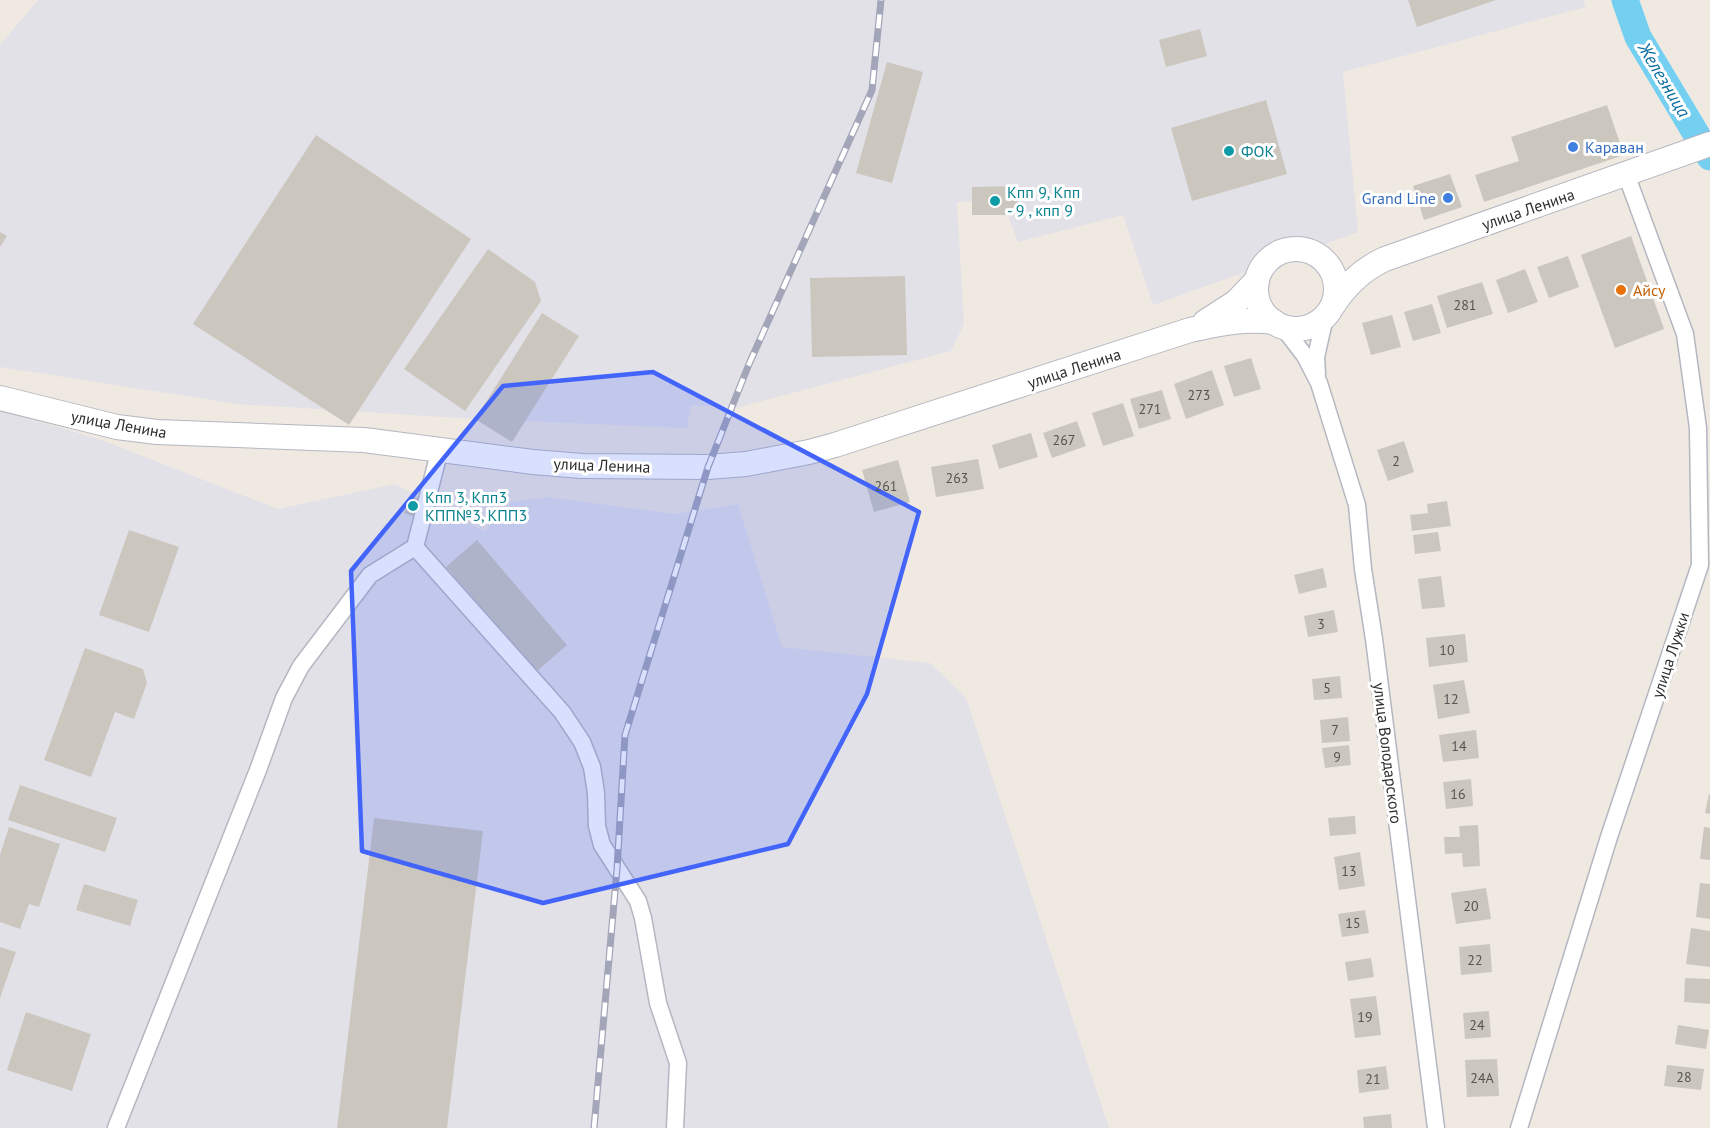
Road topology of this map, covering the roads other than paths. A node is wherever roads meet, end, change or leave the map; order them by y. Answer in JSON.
{"nodes":[{"id":1,"x":1710,"y":144,"type":"edge"},
{"id":2,"x":1637,"y":170,"type":"junction"},
{"id":3,"x":1320,"y":256,"type":"junction"},
{"id":4,"x":1375,"y":264,"type":"junction"},
{"id":5,"x":1257,"y":280,"type":"junction"},
{"id":6,"x":1329,"y":311,"type":"junction"},
{"id":7,"x":1278,"y":324,"type":"junction"},
{"id":8,"x":1190,"y":330,"type":"junction"},
{"id":9,"x":1319,"y":383,"type":"junction"},
{"id":10,"x":0,"y":398,"type":"edge"},
{"id":11,"x":440,"y":449,"type":"junction"},
{"id":12,"x":415,"y":547,"type":"junction"},
{"id":13,"x":116,"y":1128,"type":"edge"},
{"id":14,"x":675,"y":1128,"type":"edge"},
{"id":15,"x":1436,"y":1128,"type":"edge"},
{"id":16,"x":1520,"y":1128,"type":"edge"}],
"edges":[{"from":1,"to":2,"type":"street","name":"улица Ленина"},
{"from":2,"to":4,"type":"street","name":"улица Ленина"},
{"from":2,"to":16,"type":"street","name":"улица Лужки"},
{"from":3,"to":4,"type":"street"},
{"from":3,"to":5,"type":"street"},
{"from":3,"to":6,"type":"street"},
{"from":4,"to":6,"type":"street"},
{"from":5,"to":7,"type":"street"},
{"from":5,"to":8,"type":"street"},
{"from":6,"to":7,"type":"street"},
{"from":6,"to":9,"type":"street"},
{"from":7,"to":8,"type":"street"},
{"from":7,"to":9,"type":"street"},
{"from":8,"to":11,"type":"street","name":"улица Ленина"},
{"from":9,"to":15,"type":"street","name":"улица Володарского"},
{"from":10,"to":11,"type":"street","name":"улица Ленина"},
{"from":11,"to":12,"type":"street"},
{"from":12,"to":13,"type":"street"},
{"from":12,"to":14,"type":"street"}]}
